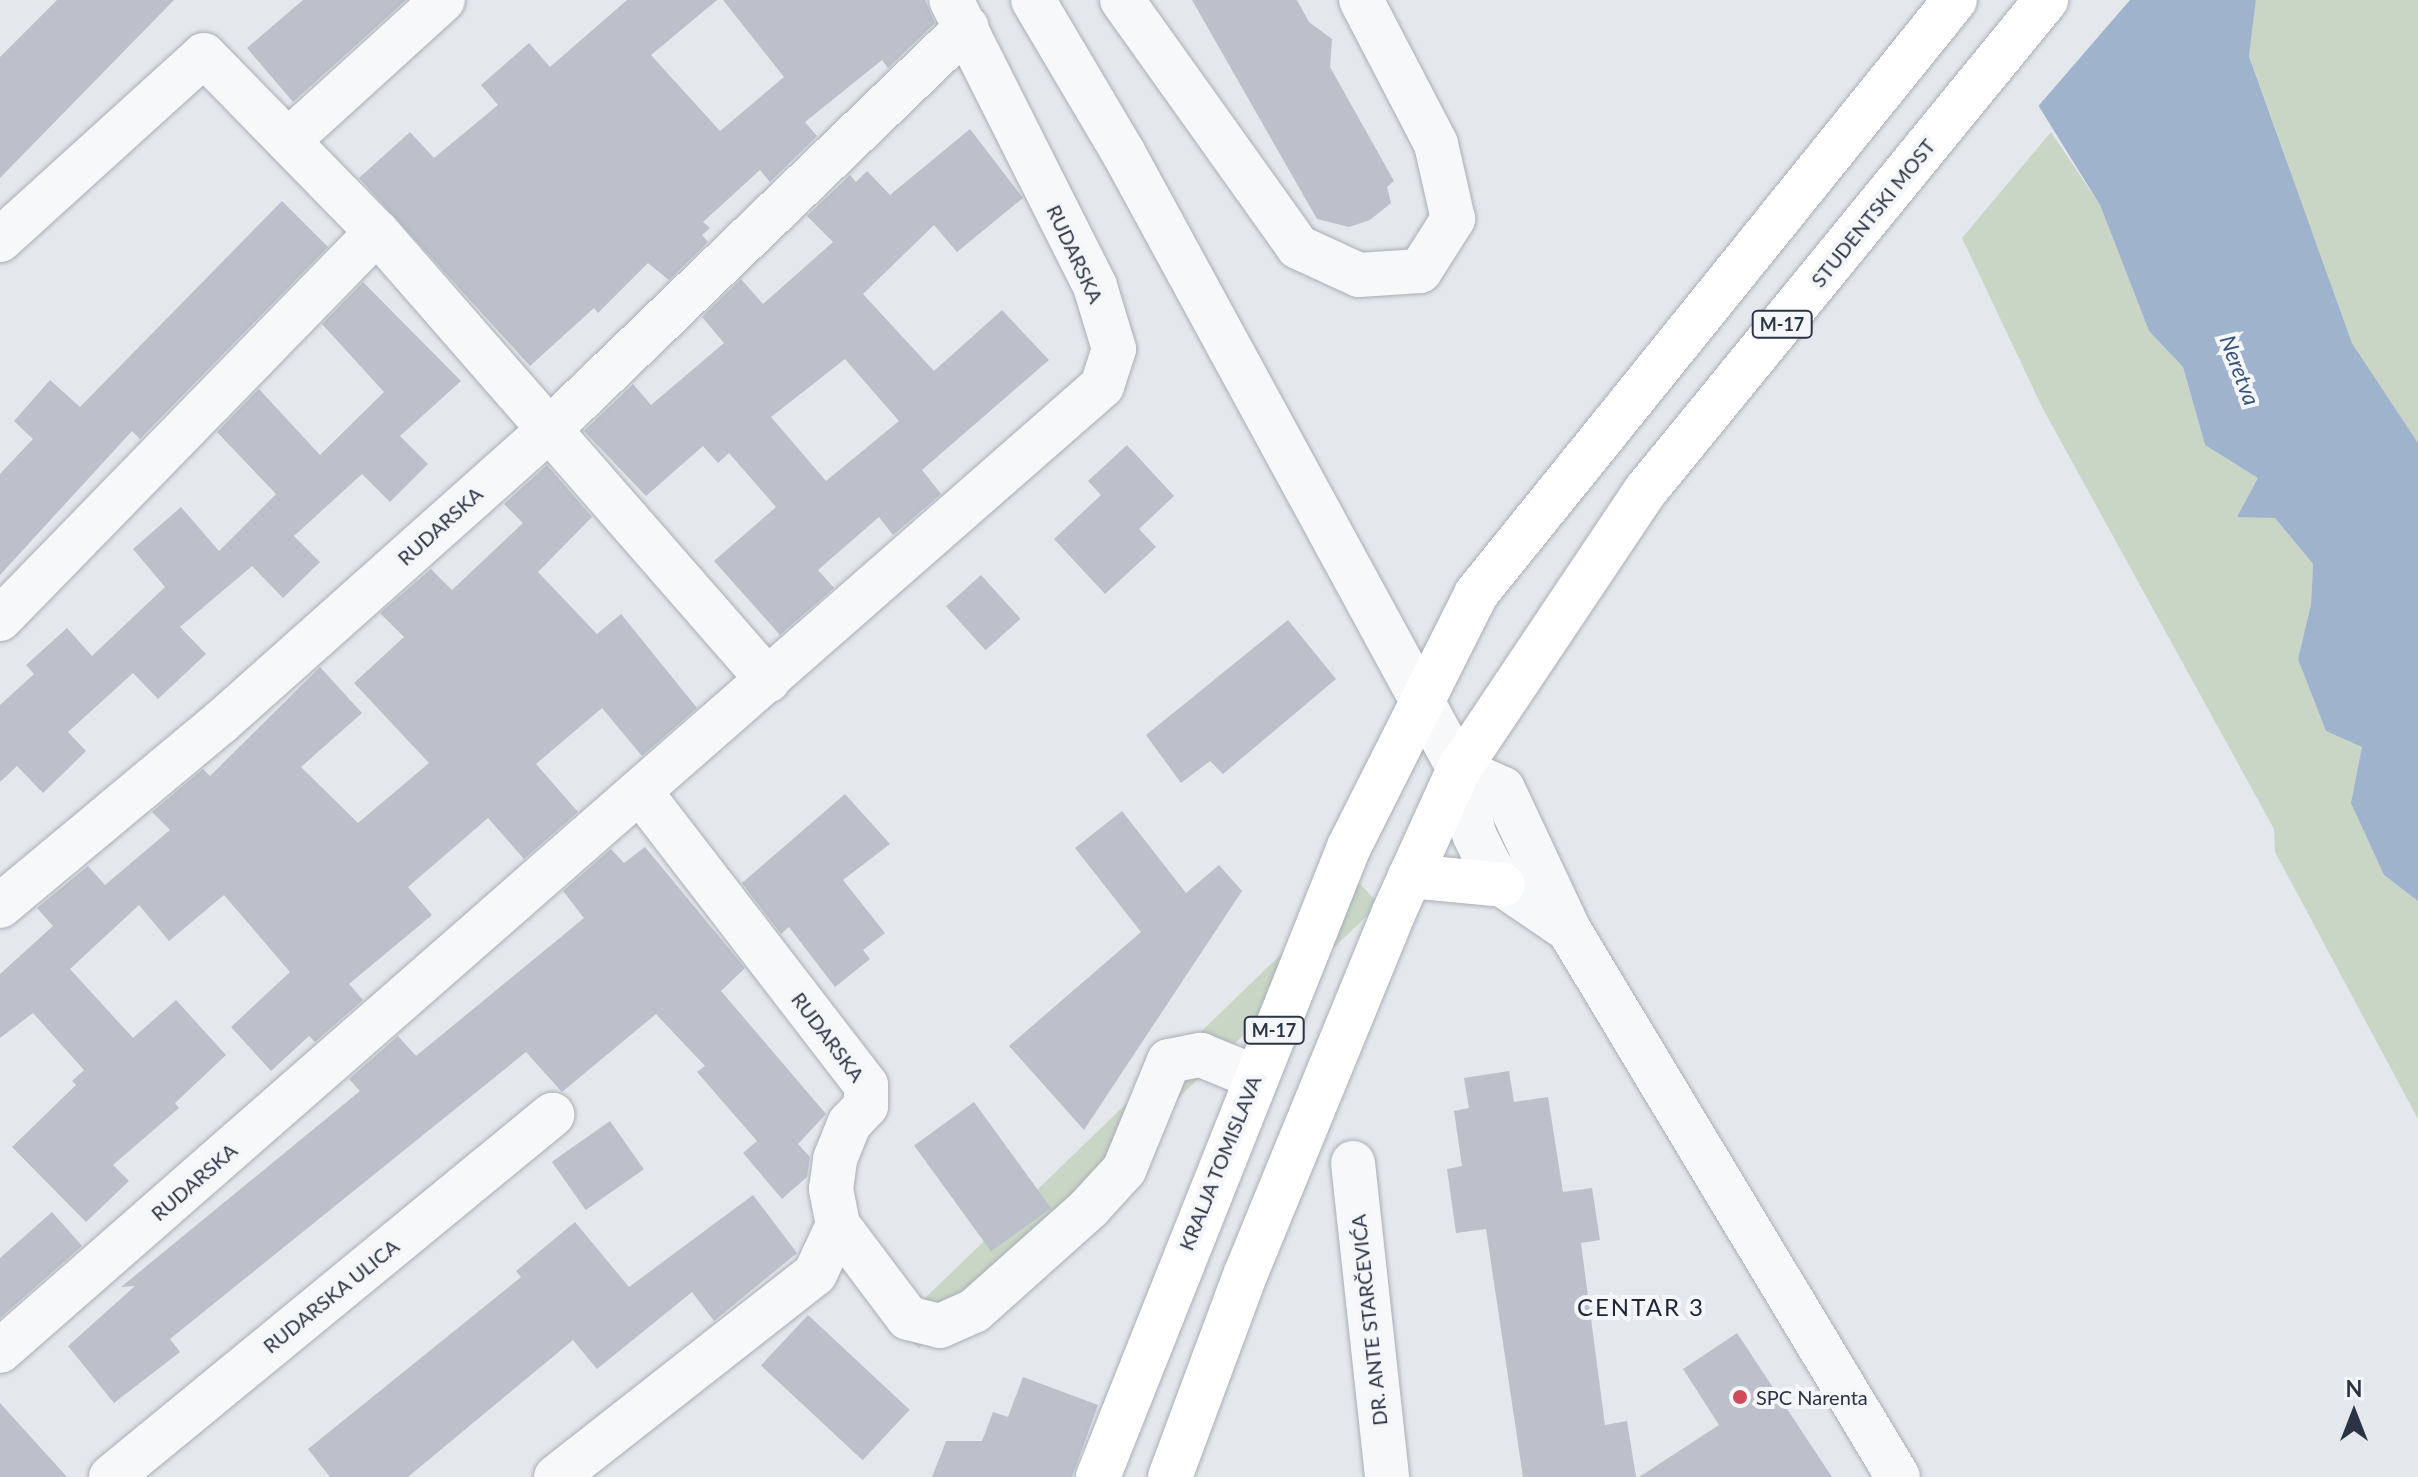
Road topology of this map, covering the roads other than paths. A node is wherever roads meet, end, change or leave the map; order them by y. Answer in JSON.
{"nodes":[{"id":1,"x":443,"y":0,"type":"edge"},
{"id":2,"x":1033,"y":0,"type":"edge"},
{"id":3,"x":1122,"y":0,"type":"edge"},
{"id":4,"x":1361,"y":0,"type":"edge"},
{"id":5,"x":1955,"y":0,"type":"edge"},
{"id":6,"x":2046,"y":0,"type":"edge"},
{"id":7,"x":959,"y":14,"type":"edge"},
{"id":8,"x":289,"y":140,"type":"junction"},
{"id":9,"x":377,"y":232,"type":"junction"},
{"id":10,"x":0,"y":240,"type":"edge"},
{"id":11,"x":552,"y":427,"type":"junction"},
{"id":12,"x":0,"y":619,"type":"edge"},
{"id":13,"x":768,"y":680,"type":"junction"},
{"id":14,"x":1422,"y":699,"type":"junction"},
{"id":15,"x":1459,"y":769,"type":"junction"},
{"id":16,"x":641,"y":793,"type":"junction"},
{"id":17,"x":1410,"y":876,"type":"junction"},
{"id":18,"x":1503,"y":885,"type":"junction"},
{"id":19,"x":0,"y":906,"type":"edge"},
{"id":20,"x":1569,"y":930,"type":"junction"},
{"id":21,"x":1255,"y":1077,"type":"junction"},
{"id":22,"x":552,"y":1115,"type":"dead end"},
{"id":23,"x":1353,"y":1163,"type":"dead end"},
{"id":24,"x":838,"y":1225,"type":"junction"},
{"id":25,"x":0,"y":1351,"type":"edge"},
{"id":26,"x":111,"y":1477,"type":"edge"},
{"id":27,"x":556,"y":1477,"type":"edge"},
{"id":28,"x":1098,"y":1477,"type":"edge"},
{"id":29,"x":1170,"y":1477,"type":"edge"},
{"id":30,"x":1387,"y":1477,"type":"edge"},
{"id":31,"x":1898,"y":1477,"type":"edge"}],
"edges":[{"from":1,"to":8,"type":"street"},
{"from":2,"to":14,"type":"street"},
{"from":3,"to":4,"type":"street"},
{"from":5,"to":14,"type":"main road","name":"KRALJA TOMISLAVA","number":"M-17"},
{"from":6,"to":15,"type":"main road","name":"STUDENTSKI MOST","number":"M-17"},
{"from":7,"to":11,"type":"street","name":"RUDARSKA"},
{"from":7,"to":13,"type":"street","name":"RUDARSKA"},
{"from":8,"to":9,"type":"street"},
{"from":8,"to":10,"type":"street"},
{"from":9,"to":11,"type":"street"},
{"from":9,"to":12,"type":"street"},
{"from":11,"to":13,"type":"street"},
{"from":11,"to":19,"type":"street","name":"RUDARSKA"},
{"from":13,"to":16,"type":"street","name":"RUDARSKA"},
{"from":14,"to":15,"type":"street"},
{"from":14,"to":21,"type":"main road","name":"KRALJA TOMISLAVA","number":"M-17"},
{"from":15,"to":17,"type":"main road","number":"M-17"},
{"from":15,"to":18,"type":"street"},
{"from":15,"to":20,"type":"street"},
{"from":16,"to":24,"type":"street","name":"RUDARSKA"},
{"from":16,"to":25,"type":"street","name":"RUDARSKA"},
{"from":17,"to":18,"type":"main road"},
{"from":17,"to":29,"type":"main road","number":"M-17"},
{"from":18,"to":20,"type":"street"},
{"from":20,"to":31,"type":"street"},
{"from":21,"to":24,"type":"street"},
{"from":21,"to":28,"type":"main road","name":"KRALJA TOMISLAVA","number":"M-17"},
{"from":22,"to":26,"type":"street","name":"RUDARSKA ULICA"},
{"from":23,"to":30,"type":"street","name":"DR. ANTE STARČEVIĆA"},
{"from":24,"to":27,"type":"street"}]}
